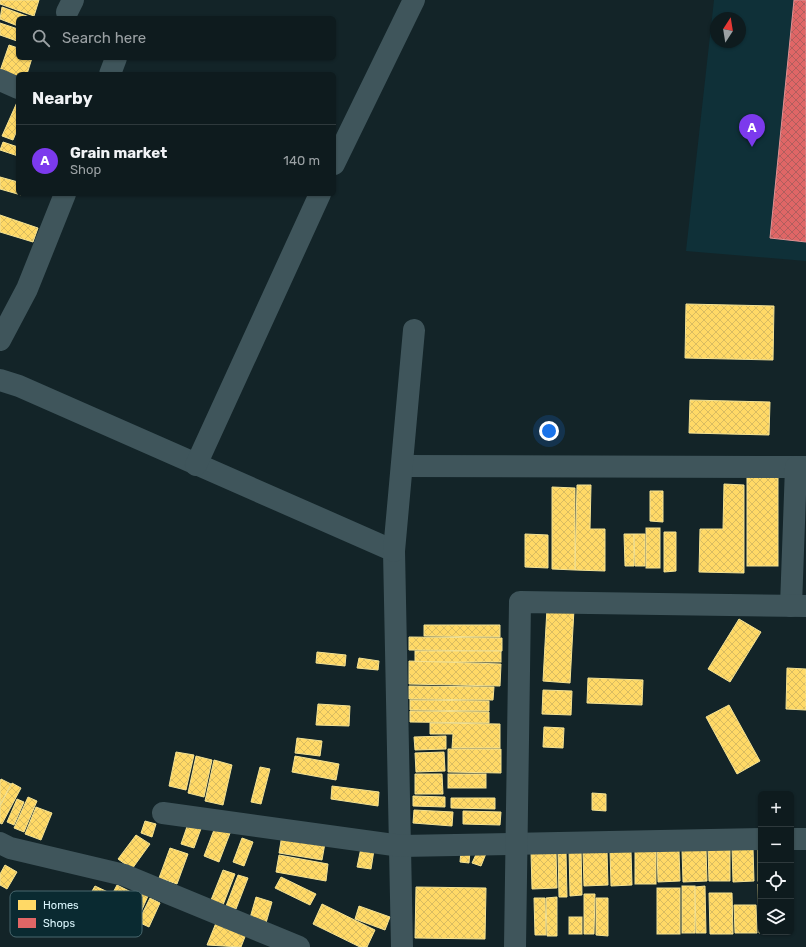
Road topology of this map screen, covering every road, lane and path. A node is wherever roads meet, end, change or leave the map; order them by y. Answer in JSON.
{"nodes":[{"id":1,"x":414,"y":0,"type":"edge"},
{"id":2,"x":115,"y":60,"type":"edge"},
{"id":3,"x":111,"y":72,"type":"edge"},
{"id":4,"x":0,"y":80,"type":"edge"},
{"id":5,"x":16,"y":87,"type":"edge"},
{"id":6,"x":336,"y":160,"type":"edge"},
{"id":7,"x":64,"y":196,"type":"edge"},
{"id":8,"x":319,"y":196,"type":"edge"},
{"id":9,"x":414,"y":330,"type":"dead end"},
{"id":10,"x":0,"y":340,"type":"edge"},
{"id":11,"x":0,"y":380,"type":"edge"},
{"id":12,"x":196,"y":465,"type":"junction"},
{"id":13,"x":402,"y":466,"type":"junction"},
{"id":14,"x":801,"y":467,"type":"edge"},
{"id":15,"x":394,"y":550,"type":"junction"},
{"id":16,"x":798,"y":606,"type":"edge"},
{"id":17,"x":163,"y":813,"type":"dead end"},
{"id":18,"x":794,"y":839,"type":"edge"},
{"id":19,"x":806,"y":839,"type":"edge"},
{"id":20,"x":758,"y":840,"type":"edge"},
{"id":21,"x":0,"y":843,"type":"edge"},
{"id":22,"x":517,"y":844,"type":"junction"},
{"id":23,"x":401,"y":846,"type":"junction"},
{"id":24,"x":299,"y":947,"type":"edge"},
{"id":25,"x":402,"y":947,"type":"edge"},
{"id":26,"x":515,"y":947,"type":"edge"}],
"edges":[{"from":1,"to":6,"type":"street"},
{"from":2,"to":3,"type":"street"},
{"from":4,"to":5,"type":"street"},
{"from":7,"to":10,"type":"street"},
{"from":8,"to":12,"type":"street"},
{"from":9,"to":13,"type":"street"},
{"from":11,"to":12,"type":"street"},
{"from":12,"to":15,"type":"street"},
{"from":13,"to":14,"type":"street"},
{"from":13,"to":15,"type":"street"},
{"from":14,"to":16,"type":"street"},
{"from":15,"to":23,"type":"street"},
{"from":16,"to":22,"type":"street"},
{"from":17,"to":23,"type":"street"},
{"from":18,"to":19,"type":"street"},
{"from":20,"to":22,"type":"street"},
{"from":21,"to":24,"type":"street"},
{"from":22,"to":23,"type":"street"},
{"from":22,"to":26,"type":"street"},
{"from":23,"to":25,"type":"street"}]}
